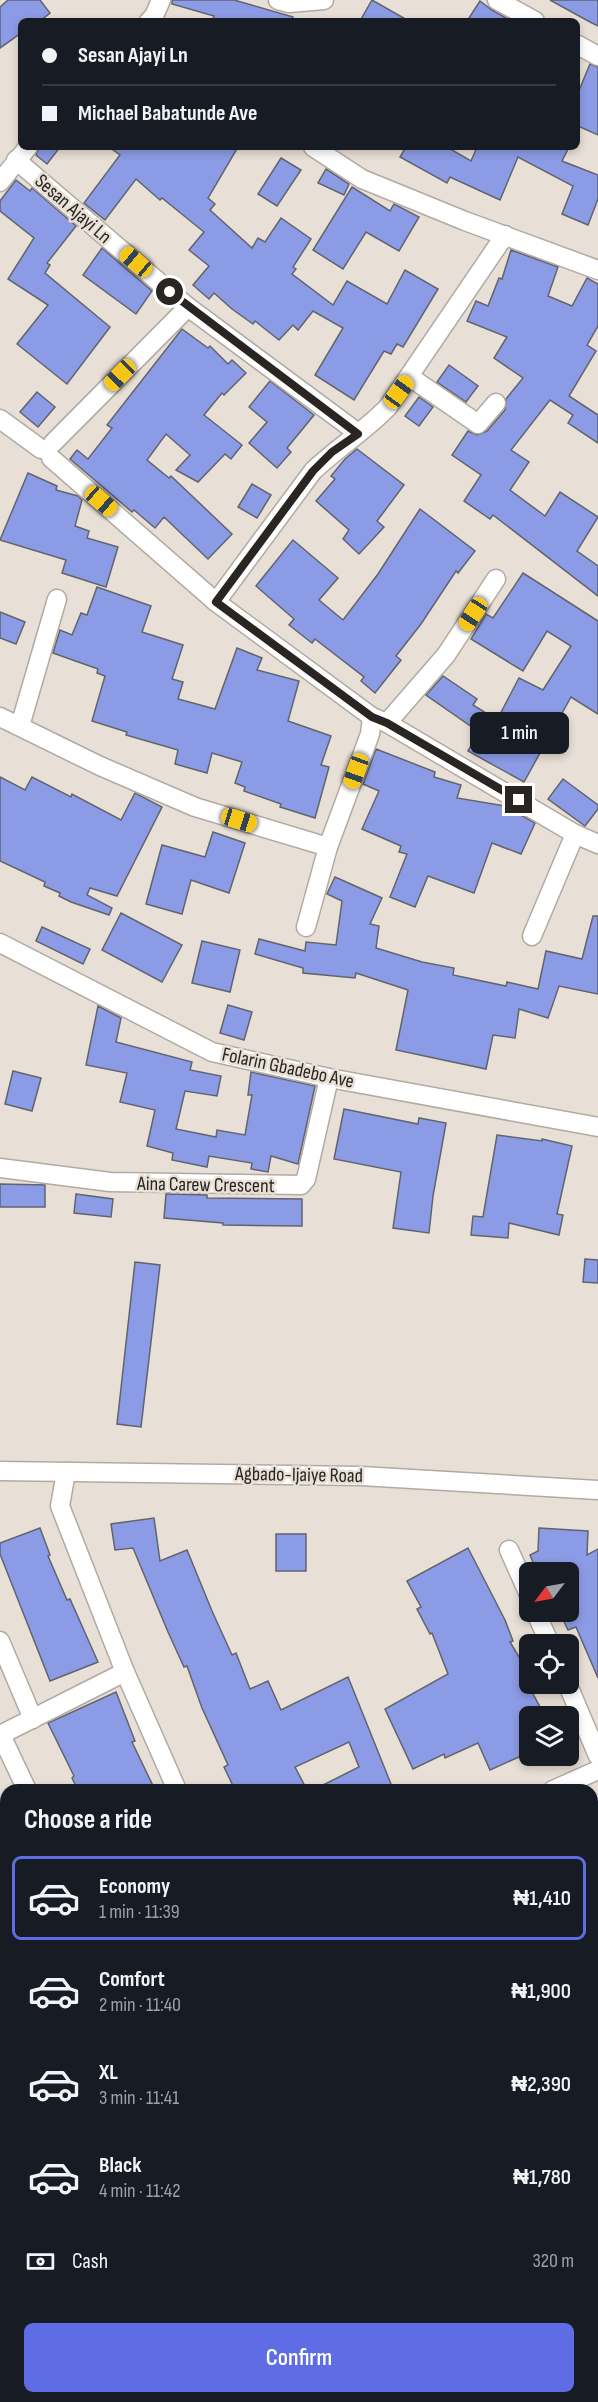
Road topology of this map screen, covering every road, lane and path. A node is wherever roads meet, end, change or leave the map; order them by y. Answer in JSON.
{"nodes":[{"id":1,"x":278,"y":0,"type":"edge"},
{"id":2,"x":324,"y":0,"type":"edge"},
{"id":3,"x":497,"y":0,"type":"edge"},
{"id":4,"x":530,"y":18,"type":"edge"},
{"id":5,"x":580,"y":46,"type":"edge"},
{"id":6,"x":598,"y":56,"type":"edge"},
{"id":7,"x":318,"y":150,"type":"edge"},
{"id":8,"x":22,"y":153,"type":"edge"},
{"id":9,"x":0,"y":182,"type":"edge"},
{"id":10,"x":505,"y":236,"type":"junction"},
{"id":11,"x":598,"y":270,"type":"edge"},
{"id":12,"x":188,"y":307,"type":"junction"},
{"id":13,"x":410,"y":377,"type":"junction"},
{"id":14,"x":495,"y":403,"type":"dead end"},
{"id":15,"x":0,"y":419,"type":"edge"},
{"id":16,"x":358,"y":434,"type":"junction"},
{"id":17,"x":48,"y":450,"type":"junction"},
{"id":18,"x":496,"y":579,"type":"dead end"},
{"id":19,"x":57,"y":599,"type":"dead end"},
{"id":20,"x":216,"y":602,"type":"junction"},
{"id":21,"x":0,"y":717,"type":"edge"},
{"id":22,"x":380,"y":720,"type":"junction"},
{"id":23,"x":20,"y":726,"type":"junction"},
{"id":24,"x":575,"y":834,"type":"junction"},
{"id":25,"x":598,"y":844,"type":"edge"},
{"id":26,"x":328,"y":847,"type":"junction"},
{"id":27,"x":306,"y":927,"type":"dead end"},
{"id":28,"x":532,"y":936,"type":"dead end"},
{"id":29,"x":0,"y":943,"type":"edge"},
{"id":30,"x":329,"y":1078,"type":"junction"},
{"id":31,"x":598,"y":1127,"type":"edge"},
{"id":32,"x":0,"y":1168,"type":"edge"},
{"id":33,"x":0,"y":1471,"type":"edge"},
{"id":34,"x":66,"y":1472,"type":"junction"},
{"id":35,"x":598,"y":1490,"type":"edge"},
{"id":36,"x":509,"y":1550,"type":"dead end"},
{"id":37,"x":519,"y":1572,"type":"edge"},
{"id":38,"x":0,"y":1641,"type":"edge"},
{"id":39,"x":125,"y":1672,"type":"junction"},
{"id":40,"x":572,"y":1694,"type":"edge"},
{"id":41,"x":33,"y":1719,"type":"junction"},
{"id":42,"x":1,"y":1735,"type":"edge"},
{"id":43,"x":598,"y":1756,"type":"edge"},
{"id":44,"x":598,"y":1770,"type":"edge"},
{"id":45,"x":24,"y":1784,"type":"edge"},
{"id":46,"x":174,"y":1784,"type":"edge"},
{"id":47,"x":566,"y":1784,"type":"edge"}],
"edges":[{"from":1,"to":2,"type":"street"},
{"from":3,"to":4,"type":"street"},
{"from":5,"to":6,"type":"street"},
{"from":7,"to":10,"type":"street"},
{"from":8,"to":9,"type":"street"},
{"from":8,"to":12,"type":"street","name":"Sesan Ajayi Ln"},
{"from":10,"to":11,"type":"street"},
{"from":10,"to":13,"type":"street"},
{"from":12,"to":16,"type":"street","name":"Sesan Ajayi Ln"},
{"from":12,"to":17,"type":"street"},
{"from":13,"to":14,"type":"street"},
{"from":13,"to":16,"type":"street"},
{"from":15,"to":17,"type":"street"},
{"from":16,"to":20,"type":"street"},
{"from":17,"to":20,"type":"street"},
{"from":18,"to":22,"type":"street"},
{"from":19,"to":23,"type":"street"},
{"from":20,"to":22,"type":"street"},
{"from":21,"to":23,"type":"street"},
{"from":22,"to":24,"type":"street"},
{"from":22,"to":26,"type":"street"},
{"from":23,"to":26,"type":"street"},
{"from":24,"to":25,"type":"street"},
{"from":24,"to":28,"type":"street"},
{"from":26,"to":27,"type":"street"},
{"from":29,"to":30,"type":"street","name":"Folarin Gbadebo Ave"},
{"from":30,"to":31,"type":"street","name":"Folarin Gbadebo Ave"},
{"from":30,"to":32,"type":"street","name":"Aina Carew Crescent"},
{"from":33,"to":34,"type":"street","name":"Agbado-Ijaiye Road"},
{"from":34,"to":35,"type":"street","name":"Agbado-Ijaiye Road"},
{"from":34,"to":39,"type":"street"},
{"from":36,"to":37,"type":"street"},
{"from":38,"to":41,"type":"street"},
{"from":39,"to":41,"type":"street"},
{"from":39,"to":46,"type":"street"},
{"from":40,"to":43,"type":"street"},
{"from":41,"to":42,"type":"street"},
{"from":42,"to":45,"type":"street"},
{"from":44,"to":47,"type":"street"}]}
